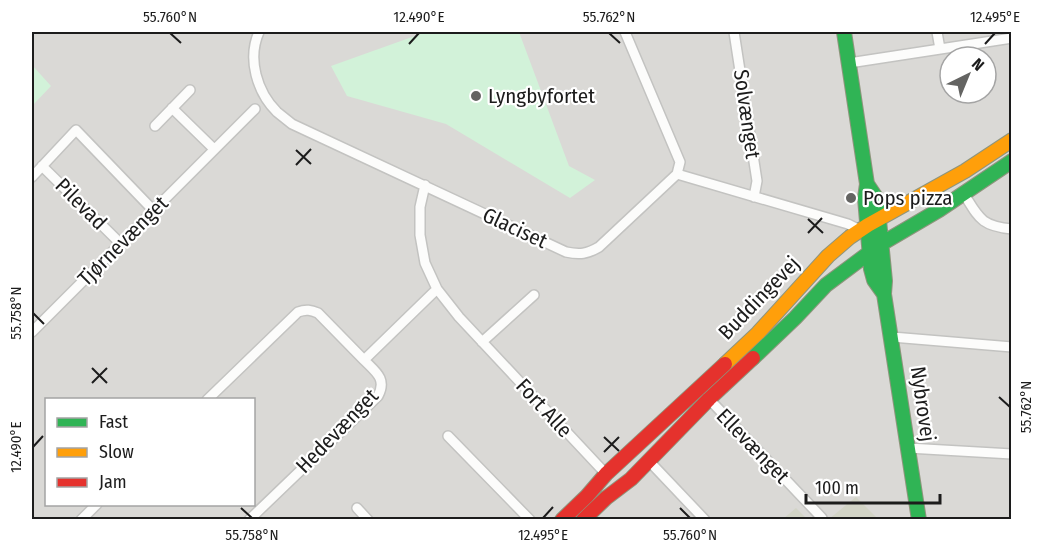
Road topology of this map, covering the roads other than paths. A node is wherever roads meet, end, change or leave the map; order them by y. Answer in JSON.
{"nodes":[{"id":1,"x":259,"y":32,"type":"edge"},
{"id":2,"x":625,"y":32,"type":"edge"},
{"id":3,"x":734,"y":32,"type":"edge"},
{"id":4,"x":844,"y":32,"type":"edge"},
{"id":5,"x":1011,"y":38,"type":"edge"},
{"id":6,"x":966,"y":45,"type":"edge"},
{"id":7,"x":938,"y":49,"type":"edge"},
{"id":8,"x":849,"y":63,"type":"junction"},
{"id":9,"x":190,"y":90,"type":"dead end"},
{"id":10,"x":172,"y":108,"type":"junction"},
{"id":11,"x":255,"y":110,"type":"dead end"},
{"id":12,"x":155,"y":126,"type":"dead end"},
{"id":13,"x":1011,"y":140,"type":"edge"},
{"id":14,"x":214,"y":149,"type":"junction"},
{"id":15,"x":1011,"y":161,"type":"edge"},
{"id":16,"x":42,"y":166,"type":"junction"},
{"id":17,"x":677,"y":174,"type":"junction"},
{"id":18,"x":32,"y":177,"type":"edge"},
{"id":19,"x":425,"y":185,"type":"junction"},
{"id":20,"x":963,"y":194,"type":"junction"},
{"id":21,"x":754,"y":197,"type":"junction"},
{"id":22,"x":153,"y":210,"type":"junction"},
{"id":23,"x":869,"y":225,"type":"junction"},
{"id":24,"x":1011,"y":229,"type":"edge"},
{"id":25,"x":120,"y":243,"type":"junction"},
{"id":26,"x":875,"y":248,"type":"junction"},
{"id":27,"x":437,"y":289,"type":"junction"},
{"id":28,"x":534,"y":295,"type":"dead end"},
{"id":29,"x":32,"y":332,"type":"edge"},
{"id":30,"x":892,"y":337,"type":"junction"},
{"id":31,"x":482,"y":342,"type":"junction"},
{"id":32,"x":1011,"y":347,"type":"edge"},
{"id":33,"x":364,"y":360,"type":"junction"},
{"id":34,"x":208,"y":398,"type":"edge"},
{"id":35,"x":709,"y":399,"type":"junction"},
{"id":36,"x":448,"y":436,"type":"dead end"},
{"id":37,"x":908,"y":448,"type":"junction"},
{"id":38,"x":1011,"y":454,"type":"edge"},
{"id":39,"x":649,"y":461,"type":"junction"},
{"id":40,"x":606,"y":474,"type":"junction"},
{"id":41,"x":95,"y":506,"type":"edge"},
{"id":42,"x":357,"y":508,"type":"dead end"},
{"id":43,"x":822,"y":518,"type":"dead end"},
{"id":44,"x":81,"y":519,"type":"edge"},
{"id":45,"x":249,"y":519,"type":"edge"},
{"id":46,"x":369,"y":519,"type":"edge"},
{"id":47,"x":530,"y":519,"type":"edge"},
{"id":48,"x":562,"y":519,"type":"edge"},
{"id":49,"x":583,"y":519,"type":"edge"},
{"id":50,"x":705,"y":519,"type":"edge"},
{"id":51,"x":919,"y":519,"type":"edge"}],
"edges":[{"from":1,"to":19,"type":"street","name":"Glaciset"},
{"from":2,"to":17,"type":"street"},
{"from":3,"to":21,"type":"street","name":"Solvænget"},
{"from":4,"to":8,"type":"street","name":"Nybrovej"},
{"from":5,"to":6,"type":"street"},
{"from":7,"to":8,"type":"street"},
{"from":8,"to":23,"type":"street","name":"Nybrovej"},
{"from":9,"to":10,"type":"street"},
{"from":10,"to":12,"type":"street"},
{"from":10,"to":14,"type":"street"},
{"from":11,"to":14,"type":"street","name":"Tjørnevænget"},
{"from":13,"to":23,"type":"street","name":"Buddingevej"},
{"from":14,"to":22,"type":"street","name":"Tjørnevænget"},
{"from":15,"to":20,"type":"street","name":"Buddingevej"},
{"from":16,"to":18,"type":"street"},
{"from":16,"to":22,"type":"street"},
{"from":16,"to":25,"type":"street","name":"Pilevad"},
{"from":17,"to":19,"type":"street","name":"Glaciset"},
{"from":17,"to":21,"type":"street"},
{"from":19,"to":27,"type":"street","name":"Fort Alle"},
{"from":20,"to":24,"type":"street"},
{"from":20,"to":26,"type":"street","name":"Buddingevej"},
{"from":21,"to":23,"type":"street"},
{"from":22,"to":25,"type":"street","name":"Tjørnevænget"},
{"from":23,"to":26,"type":"street","name":"Nybrovej"},
{"from":23,"to":40,"type":"street","name":"Buddingevej"},
{"from":25,"to":29,"type":"street","name":"Tjørnevænget"},
{"from":26,"to":30,"type":"street","name":"Nybrovej"},
{"from":26,"to":35,"type":"street","name":"Buddingevej"},
{"from":27,"to":31,"type":"street","name":"Fort Alle"},
{"from":27,"to":33,"type":"street","name":"Hedevænget"},
{"from":28,"to":31,"type":"street"},
{"from":30,"to":32,"type":"street"},
{"from":30,"to":37,"type":"street","name":"Nybrovej"},
{"from":31,"to":40,"type":"street","name":"Fort Alle"},
{"from":33,"to":34,"type":"street"},
{"from":33,"to":45,"type":"street","name":"Hedevænget"},
{"from":35,"to":39,"type":"street","name":"Buddingevej"},
{"from":35,"to":43,"type":"street","name":"Ellevænget"},
{"from":36,"to":47,"type":"street"},
{"from":37,"to":38,"type":"street"},
{"from":37,"to":51,"type":"street","name":"Nybrovej"},
{"from":39,"to":49,"type":"street","name":"Buddingevej"},
{"from":39,"to":50,"type":"street"},
{"from":40,"to":48,"type":"street","name":"Buddingevej"},
{"from":41,"to":44,"type":"street"},
{"from":42,"to":46,"type":"street"}]}
